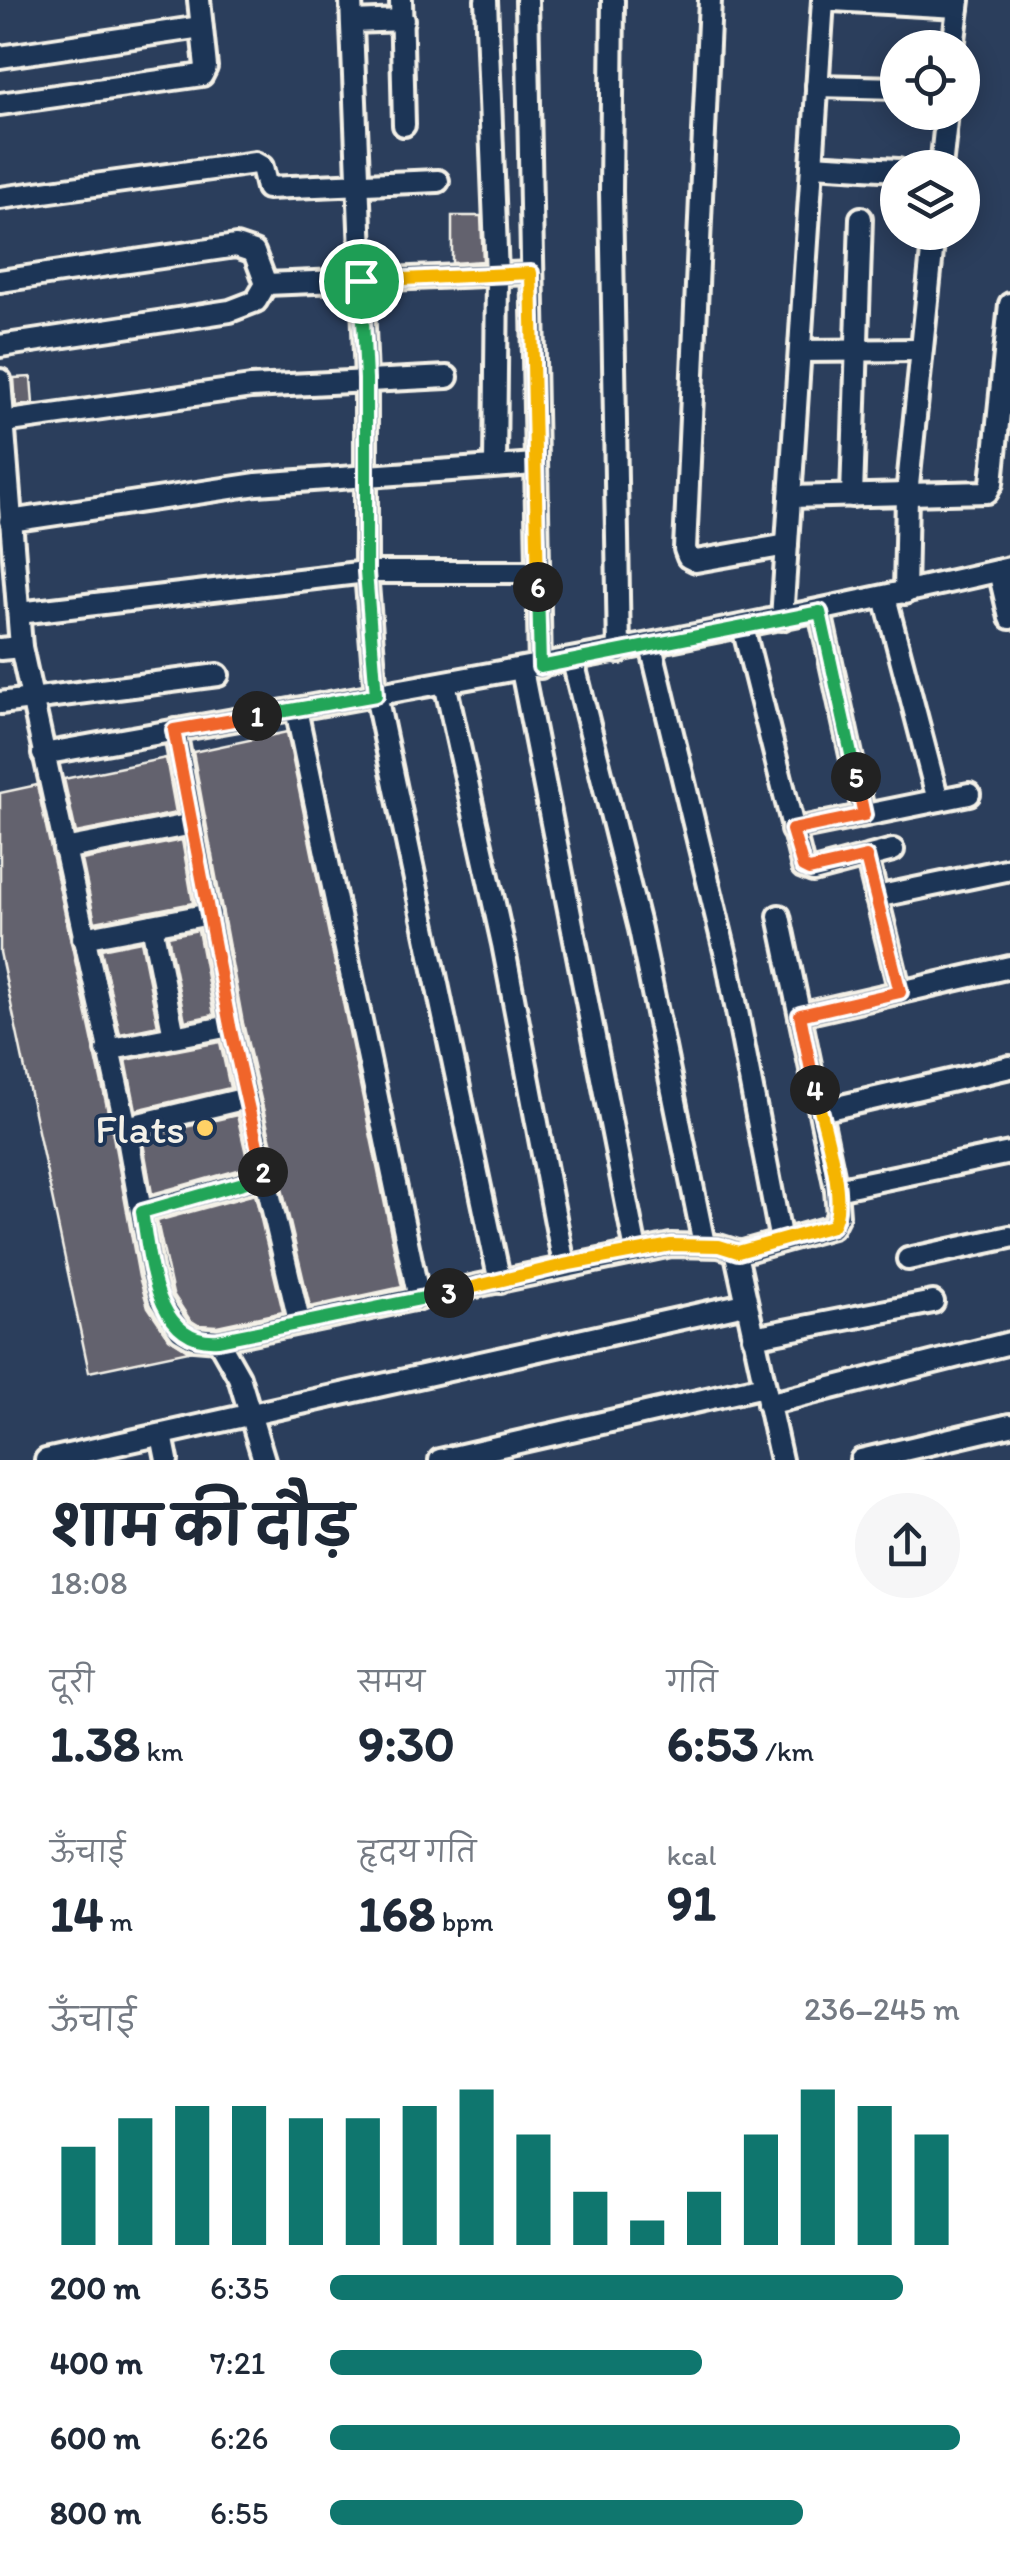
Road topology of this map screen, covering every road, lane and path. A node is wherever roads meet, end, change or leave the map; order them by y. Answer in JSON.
{"nodes":[{"id":1,"x":199,"y":0,"type":"edge"},
{"id":2,"x":351,"y":0,"type":"edge"},
{"id":3,"x":486,"y":0,"type":"edge"},
{"id":4,"x":527,"y":0,"type":"edge"},
{"id":5,"x":614,"y":0,"type":"edge"},
{"id":6,"x":710,"y":0,"type":"edge"},
{"id":7,"x":823,"y":0,"type":"edge"},
{"id":8,"x":832,"y":0,"type":"edge"},
{"id":9,"x":958,"y":4,"type":"edge"},
{"id":10,"x":402,"y":10,"type":"edge"},
{"id":11,"x":353,"y":22,"type":"junction"},
{"id":12,"x":202,"y":27,"type":"junction"},
{"id":13,"x":956,"y":30,"type":"edge"},
{"id":14,"x":0,"y":57,"type":"edge"},
{"id":15,"x":817,"y":86,"type":"junction"},
{"id":16,"x":880,"y":88,"type":"edge"},
{"id":17,"x":0,"y":104,"type":"edge"},
{"id":18,"x":404,"y":125,"type":"dead end"},
{"id":19,"x":812,"y":165,"type":"junction"},
{"id":20,"x":880,"y":169,"type":"edge"},
{"id":21,"x":438,"y":181,"type":"dead end"},
{"id":22,"x":358,"y":184,"type":"junction"},
{"id":23,"x":0,"y":198,"type":"edge"},
{"id":24,"x":861,"y":218,"type":"dead end"},
{"id":25,"x":932,"y":250,"type":"edge"},
{"id":26,"x":531,"y":273,"type":"junction"},
{"id":27,"x":497,"y":274,"type":"junction"},
{"id":28,"x":0,"y":281,"type":"edge"},
{"id":29,"x":361,"y":281,"type":"junction"},
{"id":30,"x":266,"y":284,"type":"junction"},
{"id":31,"x":1010,"y":304,"type":"edge"},
{"id":32,"x":0,"y":346,"type":"edge"},
{"id":33,"x":857,"y":350,"type":"junction"},
{"id":34,"x":921,"y":350,"type":"junction"},
{"id":35,"x":800,"y":351,"type":"junction"},
{"id":36,"x":447,"y":377,"type":"dead end"},
{"id":37,"x":366,"y":379,"type":"junction"},
{"id":38,"x":0,"y":380,"type":"edge"},
{"id":39,"x":2,"y":436,"type":"edge"},
{"id":40,"x":535,"y":464,"type":"junction"},
{"id":41,"x":495,"y":466,"type":"junction"},
{"id":42,"x":364,"y":474,"type":"junction"},
{"id":43,"x":907,"y":495,"type":"junction"},
{"id":44,"x":852,"y":496,"type":"junction"},
{"id":45,"x":790,"y":498,"type":"junction"},
{"id":46,"x":10,"y":521,"type":"junction"},
{"id":47,"x":5,"y":545,"type":"edge"},
{"id":48,"x":787,"y":545,"type":"junction"},
{"id":49,"x":1004,"y":569,"type":"edge"},
{"id":50,"x":366,"y":572,"type":"junction"},
{"id":51,"x":538,"y":572,"type":"junction"},
{"id":52,"x":895,"y":595,"type":"junction"},
{"id":53,"x":18,"y":612,"type":"junction"},
{"id":54,"x":820,"y":612,"type":"junction"},
{"id":55,"x":1010,"y":618,"type":"edge"},
{"id":56,"x":782,"y":620,"type":"junction"},
{"id":57,"x":742,"y":627,"type":"junction"},
{"id":58,"x":650,"y":646,"type":"junction"},
{"id":59,"x":10,"y":648,"type":"edge"},
{"id":60,"x":619,"y":652,"type":"junction"},
{"id":61,"x":573,"y":661,"type":"junction"},
{"id":62,"x":531,"y":669,"type":"junction"},
{"id":63,"x":218,"y":675,"type":"dead end"},
{"id":64,"x":445,"y":683,"type":"junction"},
{"id":65,"x":376,"y":695,"type":"junction"},
{"id":66,"x":30,"y":701,"type":"junction"},
{"id":67,"x":0,"y":703,"type":"edge"},
{"id":68,"x":296,"y":709,"type":"junction"},
{"id":69,"x":174,"y":730,"type":"junction"},
{"id":70,"x":43,"y":754,"type":"junction"},
{"id":71,"x":969,"y":794,"type":"dead end"},
{"id":72,"x":938,"y":800,"type":"junction"},
{"id":73,"x":864,"y":815,"type":"junction"},
{"id":74,"x":194,"y":824,"type":"junction"},
{"id":75,"x":792,"y":830,"type":"junction"},
{"id":76,"x":64,"y":849,"type":"junction"},
{"id":77,"x":893,"y":850,"type":"dead end"},
{"id":78,"x":866,"y":857,"type":"junction"},
{"id":79,"x":1010,"y":869,"type":"edge"},
{"id":80,"x":876,"y":898,"type":"junction"},
{"id":81,"x":210,"y":914,"type":"junction"},
{"id":82,"x":779,"y":916,"type":"dead end"},
{"id":83,"x":152,"y":925,"type":"junction"},
{"id":84,"x":83,"y":938,"type":"junction"},
{"id":85,"x":1010,"y":967,"type":"edge"},
{"id":86,"x":900,"y":992,"type":"junction"},
{"id":87,"x":800,"y":1015,"type":"junction"},
{"id":88,"x":230,"y":1026,"type":"junction"},
{"id":89,"x":174,"y":1036,"type":"junction"},
{"id":90,"x":107,"y":1050,"type":"junction"},
{"id":91,"x":1010,"y":1067,"type":"edge"},
{"id":92,"x":247,"y":1098,"type":"junction"},
{"id":93,"x":820,"y":1111,"type":"junction"},
{"id":94,"x":126,"y":1127,"type":"junction"},
{"id":95,"x":1010,"y":1153,"type":"edge"},
{"id":96,"x":264,"y":1177,"type":"junction"},
{"id":97,"x":836,"y":1189,"type":"junction"},
{"id":98,"x":142,"y":1212,"type":"junction"},
{"id":99,"x":1010,"y":1237,"type":"edge"},
{"id":100,"x":781,"y":1241,"type":"junction"},
{"id":101,"x":704,"y":1244,"type":"junction"},
{"id":102,"x":636,"y":1251,"type":"junction"},
{"id":103,"x":738,"y":1252,"type":"junction"},
{"id":104,"x":908,"y":1259,"type":"dead end"},
{"id":105,"x":564,"y":1265,"type":"junction"},
{"id":106,"x":500,"y":1282,"type":"junction"},
{"id":107,"x":420,"y":1299,"type":"junction"},
{"id":108,"x":933,"y":1302,"type":"dead end"},
{"id":109,"x":745,"y":1304,"type":"junction"},
{"id":110,"x":299,"y":1321,"type":"junction"},
{"id":111,"x":753,"y":1337,"type":"junction"},
{"id":112,"x":218,"y":1340,"type":"junction"},
{"id":113,"x":1010,"y":1342,"type":"edge"},
{"id":114,"x":766,"y":1395,"type":"junction"},
{"id":115,"x":254,"y":1416,"type":"junction"},
{"id":116,"x":1010,"y":1425,"type":"edge"},
{"id":117,"x":162,"y":1434,"type":"junction"},
{"id":118,"x":92,"y":1455,"type":"edge"},
{"id":119,"x":46,"y":1460,"type":"edge"},
{"id":120,"x":168,"y":1460,"type":"edge"},
{"id":121,"x":264,"y":1460,"type":"edge"},
{"id":122,"x":440,"y":1460,"type":"edge"},
{"id":123,"x":781,"y":1460,"type":"edge"},
{"id":124,"x":861,"y":1460,"type":"edge"}],
"edges":[{"from":1,"to":12,"type":"street"},
{"from":2,"to":11,"type":"street"},
{"from":3,"to":27,"type":"street"},
{"from":4,"to":26,"type":"street"},
{"from":5,"to":60,"type":"street"},
{"from":6,"to":48,"type":"street"},
{"from":7,"to":15,"type":"street"},
{"from":8,"to":9,"type":"street"},
{"from":9,"to":13,"type":"street"},
{"from":10,"to":11,"type":"street"},
{"from":10,"to":18,"type":"street"},
{"from":11,"to":22,"type":"street"},
{"from":12,"to":14,"type":"street"},
{"from":12,"to":17,"type":"street"},
{"from":15,"to":16,"type":"street"},
{"from":15,"to":19,"type":"street"},
{"from":19,"to":20,"type":"street"},
{"from":19,"to":35,"type":"street"},
{"from":21,"to":22,"type":"street"},
{"from":22,"to":23,"type":"street"},
{"from":22,"to":29,"type":"street"},
{"from":24,"to":33,"type":"street"},
{"from":25,"to":34,"type":"street"},
{"from":26,"to":27,"type":"street"},
{"from":26,"to":40,"type":"street"},
{"from":27,"to":29,"type":"street"},
{"from":27,"to":41,"type":"street"},
{"from":28,"to":30,"type":"street"},
{"from":29,"to":30,"type":"street"},
{"from":29,"to":37,"type":"street"},
{"from":30,"to":32,"type":"street"},
{"from":31,"to":43,"type":"street"},
{"from":33,"to":34,"type":"street"},
{"from":33,"to":35,"type":"street"},
{"from":33,"to":44,"type":"street"},
{"from":34,"to":43,"type":"street"},
{"from":35,"to":45,"type":"street"},
{"from":36,"to":37,"type":"street"},
{"from":37,"to":39,"type":"street"},
{"from":37,"to":42,"type":"street"},
{"from":38,"to":39,"type":"street"},
{"from":39,"to":46,"type":"street"},
{"from":40,"to":41,"type":"street"},
{"from":40,"to":51,"type":"street"},
{"from":41,"to":42,"type":"street"},
{"from":42,"to":46,"type":"street"},
{"from":42,"to":50,"type":"street"},
{"from":43,"to":44,"type":"street"},
{"from":43,"to":52,"type":"street"},
{"from":44,"to":45,"type":"street"},
{"from":45,"to":48,"type":"street"},
{"from":46,"to":47,"type":"street"},
{"from":47,"to":53,"type":"street"},
{"from":48,"to":56,"type":"street"},
{"from":49,"to":52,"type":"street"},
{"from":49,"to":55,"type":"street"},
{"from":50,"to":51,"type":"street"},
{"from":50,"to":53,"type":"street"},
{"from":50,"to":65,"type":"street"},
{"from":51,"to":62,"type":"street"},
{"from":52,"to":54,"type":"street"},
{"from":52,"to":72,"type":"street"},
{"from":53,"to":59,"type":"street"},
{"from":54,"to":56,"type":"street"},
{"from":54,"to":73,"type":"street"},
{"from":56,"to":57,"type":"street"},
{"from":57,"to":58,"type":"street"},
{"from":57,"to":75,"type":"street"},
{"from":58,"to":60,"type":"street"},
{"from":58,"to":100,"type":"street"},
{"from":59,"to":66,"type":"street"},
{"from":60,"to":61,"type":"street"},
{"from":61,"to":62,"type":"street"},
{"from":61,"to":101,"type":"street"},
{"from":62,"to":64,"type":"street"},
{"from":62,"to":102,"type":"street"},
{"from":63,"to":66,"type":"street"},
{"from":64,"to":65,"type":"street"},
{"from":64,"to":105,"type":"street"},
{"from":65,"to":68,"type":"street"},
{"from":65,"to":106,"type":"street"},
{"from":66,"to":67,"type":"street"},
{"from":66,"to":70,"type":"street"},
{"from":68,"to":69,"type":"street"},
{"from":68,"to":107,"type":"street"},
{"from":69,"to":70,"type":"street"},
{"from":69,"to":74,"type":"street"},
{"from":70,"to":76,"type":"street"},
{"from":71,"to":72,"type":"street"},
{"from":72,"to":73,"type":"street"},
{"from":73,"to":75,"type":"street"},
{"from":74,"to":76,"type":"street"},
{"from":74,"to":81,"type":"street"},
{"from":75,"to":78,"type":"street"},
{"from":76,"to":84,"type":"street"},
{"from":77,"to":78,"type":"street"},
{"from":78,"to":80,"type":"street"},
{"from":79,"to":80,"type":"street"},
{"from":80,"to":86,"type":"street"},
{"from":81,"to":83,"type":"street"},
{"from":81,"to":88,"type":"street"},
{"from":82,"to":87,"type":"street"},
{"from":83,"to":84,"type":"street"},
{"from":83,"to":89,"type":"street"},
{"from":84,"to":90,"type":"street"},
{"from":85,"to":86,"type":"street"},
{"from":86,"to":87,"type":"street"},
{"from":87,"to":93,"type":"street"},
{"from":88,"to":89,"type":"street"},
{"from":88,"to":92,"type":"street"},
{"from":89,"to":90,"type":"street"},
{"from":90,"to":94,"type":"street"},
{"from":91,"to":93,"type":"street"},
{"from":92,"to":94,"type":"street"},
{"from":92,"to":96,"type":"street"},
{"from":93,"to":97,"type":"street"},
{"from":94,"to":98,"type":"street"},
{"from":95,"to":97,"type":"street"},
{"from":96,"to":98,"type":"street"},
{"from":96,"to":110,"type":"street"},
{"from":97,"to":100,"type":"street"},
{"from":98,"to":112,"type":"street"},
{"from":99,"to":104,"type":"street"},
{"from":100,"to":103,"type":"street"},
{"from":101,"to":102,"type":"street"},
{"from":101,"to":103,"type":"street"},
{"from":102,"to":105,"type":"street"},
{"from":103,"to":109,"type":"street"},
{"from":105,"to":106,"type":"street"},
{"from":106,"to":107,"type":"street"},
{"from":107,"to":110,"type":"street"},
{"from":108,"to":111,"type":"street"},
{"from":109,"to":111,"type":"street"},
{"from":109,"to":115,"type":"street"},
{"from":110,"to":112,"type":"street"},
{"from":111,"to":114,"type":"street"},
{"from":112,"to":115,"type":"street"},
{"from":113,"to":114,"type":"street"},
{"from":114,"to":122,"type":"street"},
{"from":114,"to":123,"type":"street"},
{"from":115,"to":117,"type":"street"},
{"from":115,"to":121,"type":"street"},
{"from":116,"to":124,"type":"street"},
{"from":117,"to":118,"type":"street"},
{"from":117,"to":120,"type":"street"},
{"from":118,"to":119,"type":"street"}]}
